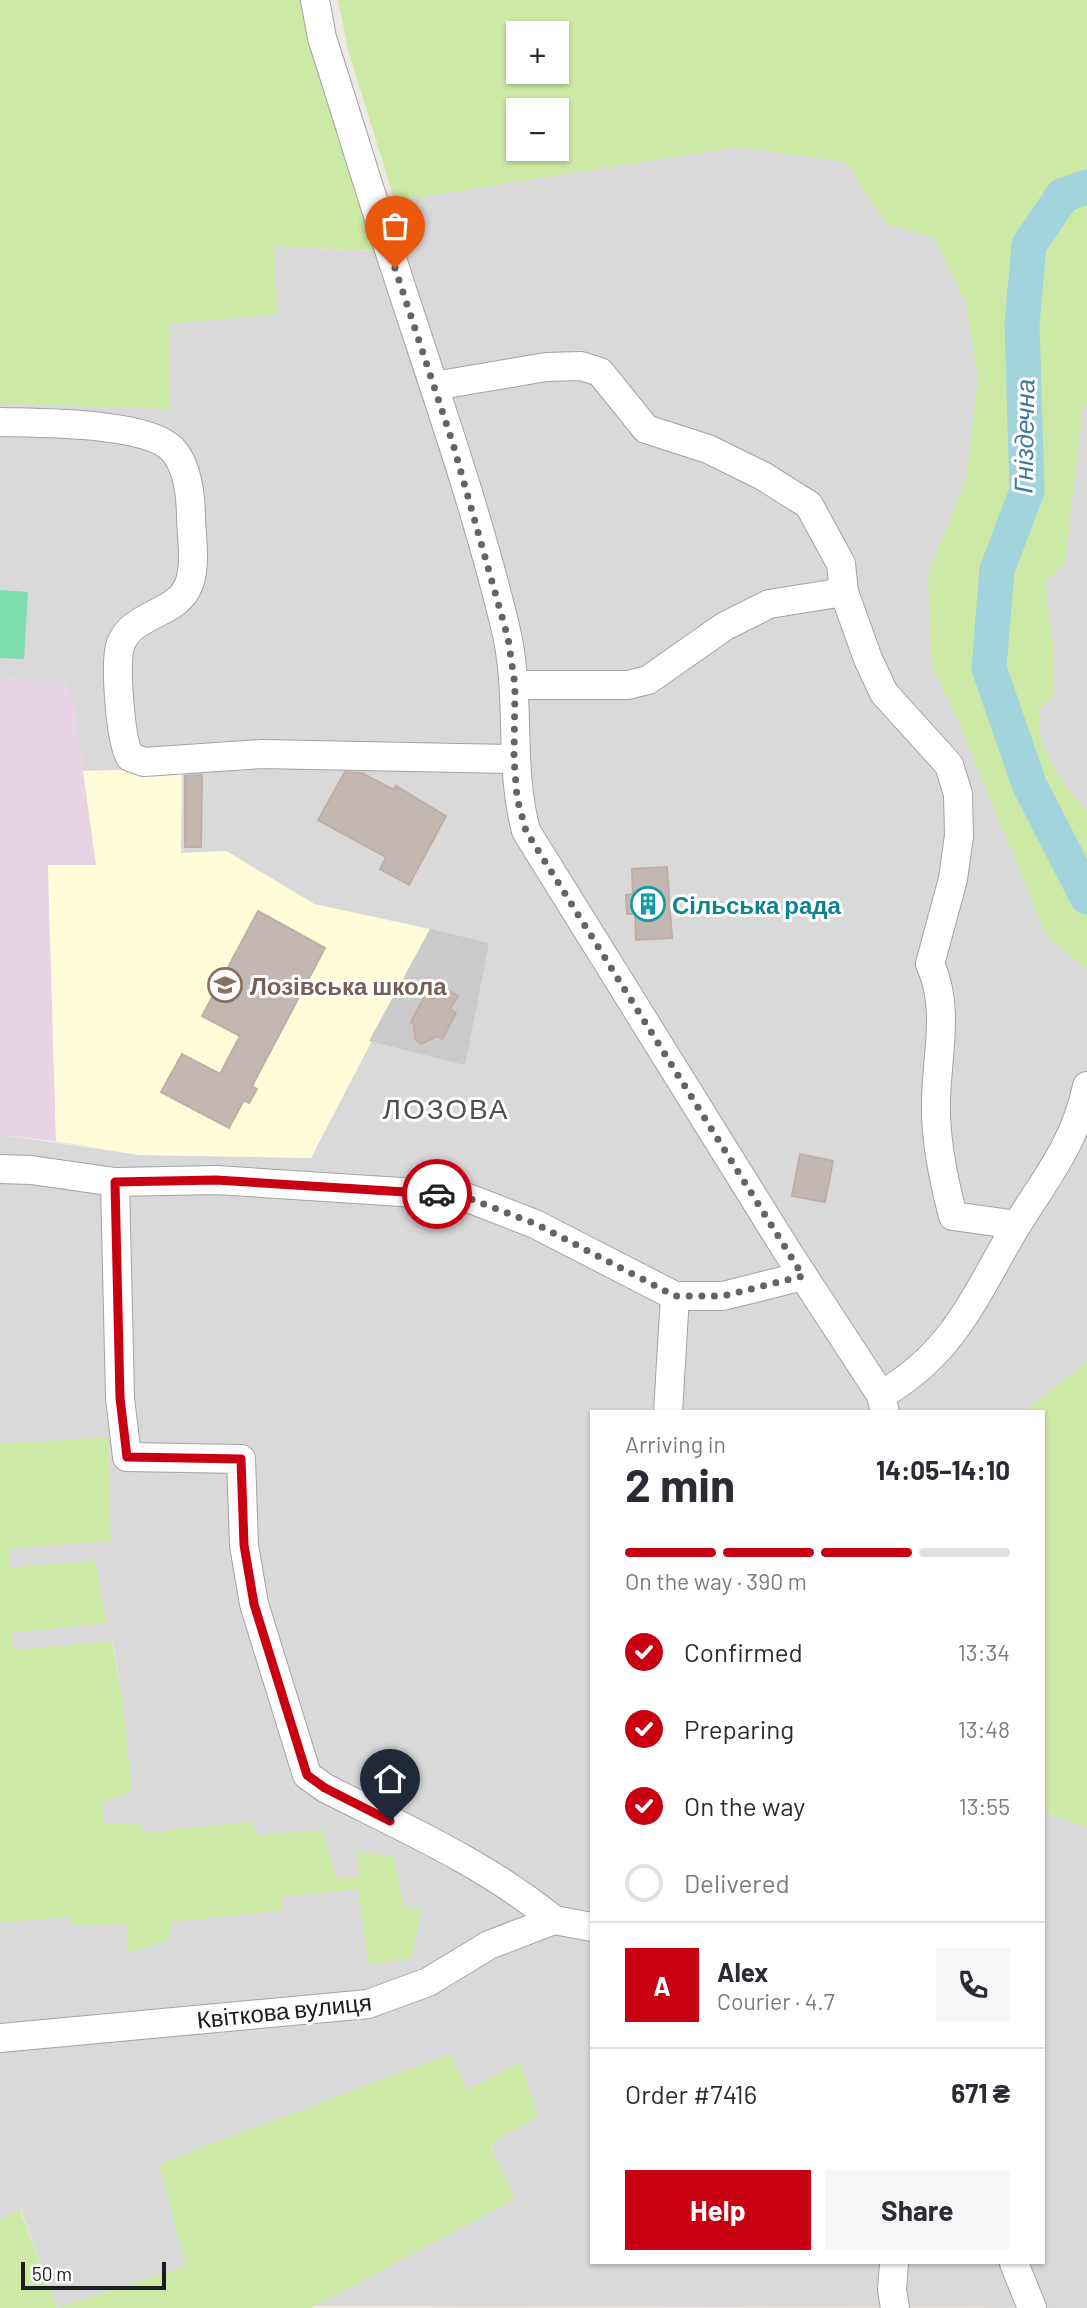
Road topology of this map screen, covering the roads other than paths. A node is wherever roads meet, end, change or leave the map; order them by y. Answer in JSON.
{"nodes":[{"id":1,"x":315,"y":0,"type":"edge"},
{"id":2,"x":434,"y":386,"type":"junction"},
{"id":3,"x":0,"y":422,"type":"edge"},
{"id":4,"x":844,"y":592,"type":"junction"},
{"id":5,"x":515,"y":685,"type":"junction"},
{"id":6,"x":514,"y":759,"type":"junction"},
{"id":7,"x":1087,"y":1086,"type":"edge"},
{"id":8,"x":0,"y":1169,"type":"edge"},
{"id":9,"x":115,"y":1182,"type":"junction"},
{"id":10,"x":1017,"y":1225,"type":"junction"},
{"id":11,"x":803,"y":1276,"type":"junction"},
{"id":12,"x":675,"y":1296,"type":"junction"},
{"id":13,"x":883,"y":1404,"type":"edge"},
{"id":14,"x":668,"y":1410,"type":"edge"},
{"id":15,"x":554,"y":1920,"type":"junction"},
{"id":16,"x":590,"y":1927,"type":"edge"},
{"id":17,"x":0,"y":2038,"type":"edge"},
{"id":18,"x":894,"y":2264,"type":"edge"},
{"id":19,"x":1014,"y":2264,"type":"edge"},
{"id":20,"x":895,"y":2308,"type":"edge"},
{"id":21,"x":1032,"y":2308,"type":"edge"}],
"edges":[{"from":1,"to":2,"type":"street"},
{"from":2,"to":4,"type":"street"},
{"from":2,"to":5,"type":"street"},
{"from":3,"to":6,"type":"street"},
{"from":4,"to":5,"type":"street"},
{"from":4,"to":10,"type":"street"},
{"from":5,"to":6,"type":"street"},
{"from":6,"to":11,"type":"street"},
{"from":7,"to":10,"type":"street"},
{"from":8,"to":9,"type":"street"},
{"from":9,"to":12,"type":"street"},
{"from":9,"to":15,"type":"street"},
{"from":10,"to":13,"type":"street"},
{"from":11,"to":12,"type":"street"},
{"from":11,"to":13,"type":"street"},
{"from":12,"to":14,"type":"street"},
{"from":15,"to":16,"type":"street"},
{"from":15,"to":17,"type":"street","name":"Квіткова вулиця"},
{"from":18,"to":20,"type":"street"},
{"from":19,"to":21,"type":"street"}]}
